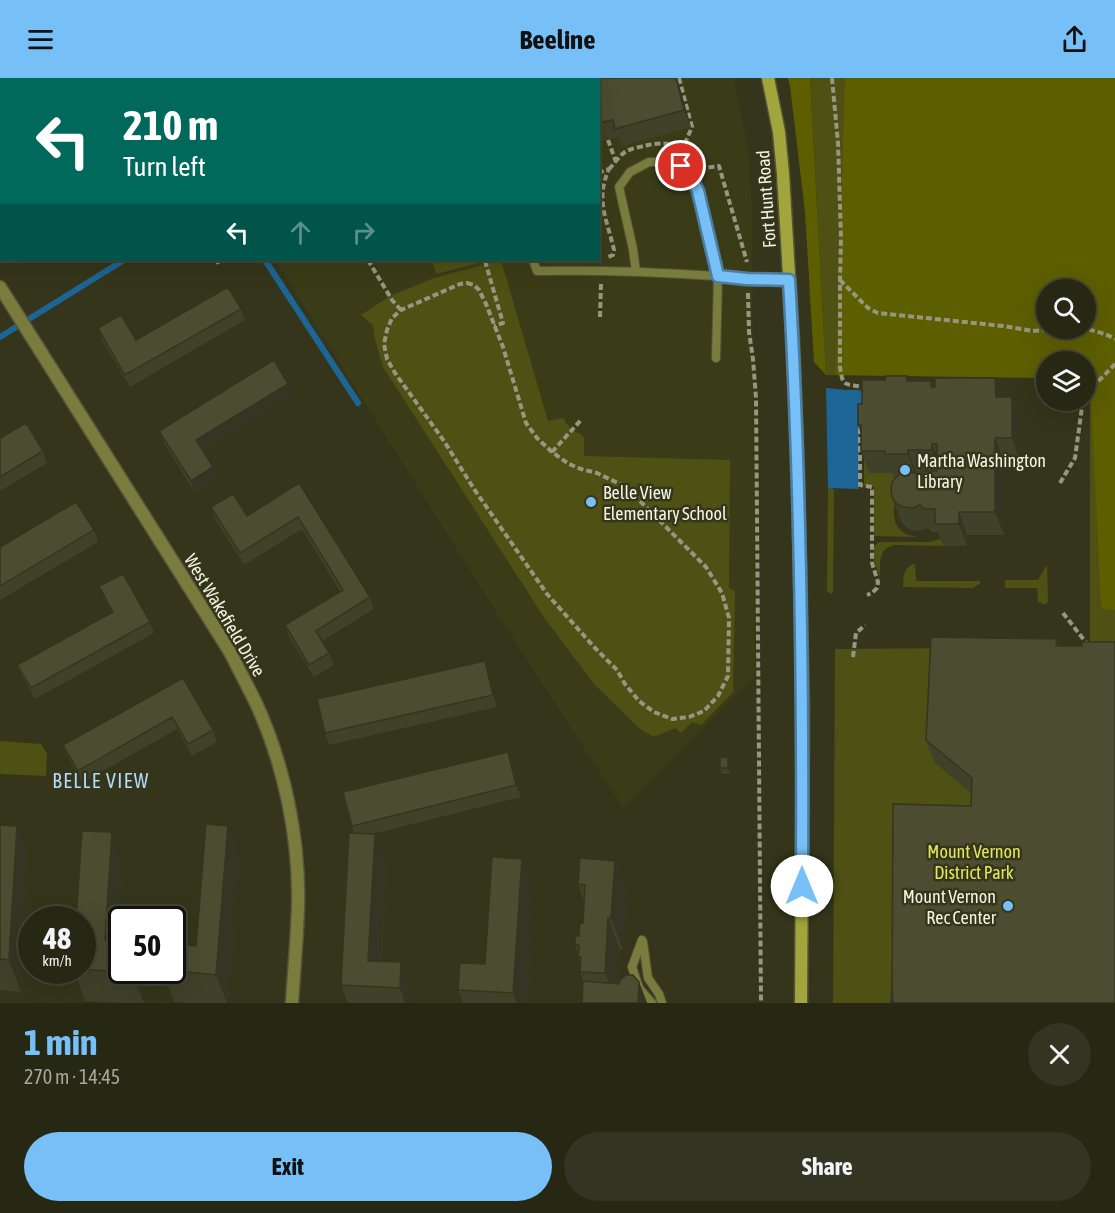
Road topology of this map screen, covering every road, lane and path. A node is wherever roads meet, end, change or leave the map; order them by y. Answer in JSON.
{"nodes":[{"id":1,"x":679,"y":78,"type":"edge"},
{"id":2,"x":768,"y":78,"type":"edge"},
{"id":3,"x":832,"y":78,"type":"edge"},
{"id":4,"x":608,"y":140,"type":"dead end"},
{"id":5,"x":683,"y":148,"type":"dead end"},
{"id":6,"x":616,"y":162,"type":"dead end"},
{"id":7,"x":600,"y":171,"type":"edge"},
{"id":8,"x":601,"y":257,"type":"dead end"},
{"id":9,"x":220,"y":261,"type":"edge"},
{"id":10,"x":369,"y":261,"type":"edge"},
{"id":11,"x":485,"y":261,"type":"dead end"},
{"id":12,"x":533,"y":261,"type":"edge"},
{"id":13,"x":570,"y":261,"type":"edge"},
{"id":14,"x":216,"y":263,"type":"dead end"},
{"id":15,"x":572,"y":270,"type":"junction"},
{"id":16,"x":636,"y":272,"type":"junction"},
{"id":17,"x":718,"y":276,"type":"junction"},
{"id":18,"x":840,"y":279,"type":"junction"},
{"id":19,"x":601,"y":280,"type":"dead end"},
{"id":20,"x":789,"y":280,"type":"junction"},
{"id":21,"x":0,"y":287,"type":"edge"},
{"id":22,"x":748,"y":293,"type":"dead end"},
{"id":23,"x":401,"y":310,"type":"junction"},
{"id":24,"x":600,"y":317,"type":"dead end"},
{"id":25,"x":494,"y":326,"type":"junction"},
{"id":26,"x":1036,"y":331,"type":"edge"},
{"id":27,"x":1096,"y":332,"type":"edge"},
{"id":28,"x":1115,"y":339,"type":"edge"},
{"id":29,"x":716,"y":358,"type":"dead end"},
{"id":30,"x":1115,"y":364,"type":"edge"},
{"id":31,"x":1096,"y":384,"type":"edge"},
{"id":32,"x":868,"y":395,"type":"edge"},
{"id":33,"x":1081,"y":411,"type":"edge"},
{"id":34,"x":581,"y":420,"type":"dead end"},
{"id":35,"x":860,"y":427,"type":"edge"},
{"id":36,"x":552,"y":452,"type":"junction"},
{"id":37,"x":1060,"y":483,"type":"dead end"},
{"id":38,"x":867,"y":595,"type":"dead end"},
{"id":39,"x":1063,"y":613,"type":"dead end"},
{"id":40,"x":865,"y":625,"type":"dead end"},
{"id":41,"x":1093,"y":652,"type":"edge"},
{"id":42,"x":853,"y":657,"type":"dead end"},
{"id":43,"x":292,"y":1003,"type":"edge"},
{"id":44,"x":652,"y":1003,"type":"edge"},
{"id":45,"x":662,"y":1003,"type":"edge"},
{"id":46,"x":761,"y":1003,"type":"edge"},
{"id":47,"x":801,"y":1003,"type":"edge"}],
"edges":[{"from":1,"to":5,"type":"path"},
{"from":2,"to":20,"type":"main road","name":"Fort Hunt Road"},
{"from":3,"to":18,"type":"path"},
{"from":4,"to":6,"type":"path"},
{"from":7,"to":8,"type":"path"},
{"from":9,"to":14,"type":"path"},
{"from":10,"to":23,"type":"path"},
{"from":11,"to":25,"type":"path"},
{"from":12,"to":15,"type":"lane"},
{"from":13,"to":15,"type":"lane"},
{"from":15,"to":16,"type":"lane"},
{"from":16,"to":17,"type":"lane"},
{"from":16,"to":17,"type":"lane"},
{"from":17,"to":20,"type":"lane"},
{"from":17,"to":29,"type":"lane"},
{"from":18,"to":26,"type":"path"},
{"from":18,"to":32,"type":"path"},
{"from":19,"to":24,"type":"path"},
{"from":20,"to":47,"type":"main road","name":"Fort Hunt Road"},
{"from":21,"to":43,"type":"street","name":"West Wakefield Drive"},
{"from":22,"to":46,"type":"path"},
{"from":23,"to":25,"type":"path"},
{"from":23,"to":36,"type":"path"},
{"from":25,"to":36,"type":"path"},
{"from":27,"to":28,"type":"path"},
{"from":30,"to":31,"type":"path"},
{"from":33,"to":37,"type":"path"},
{"from":34,"to":36,"type":"path"},
{"from":35,"to":38,"type":"path"},
{"from":39,"to":41,"type":"path"},
{"from":40,"to":42,"type":"path"},
{"from":44,"to":45,"type":"lane"}]}
